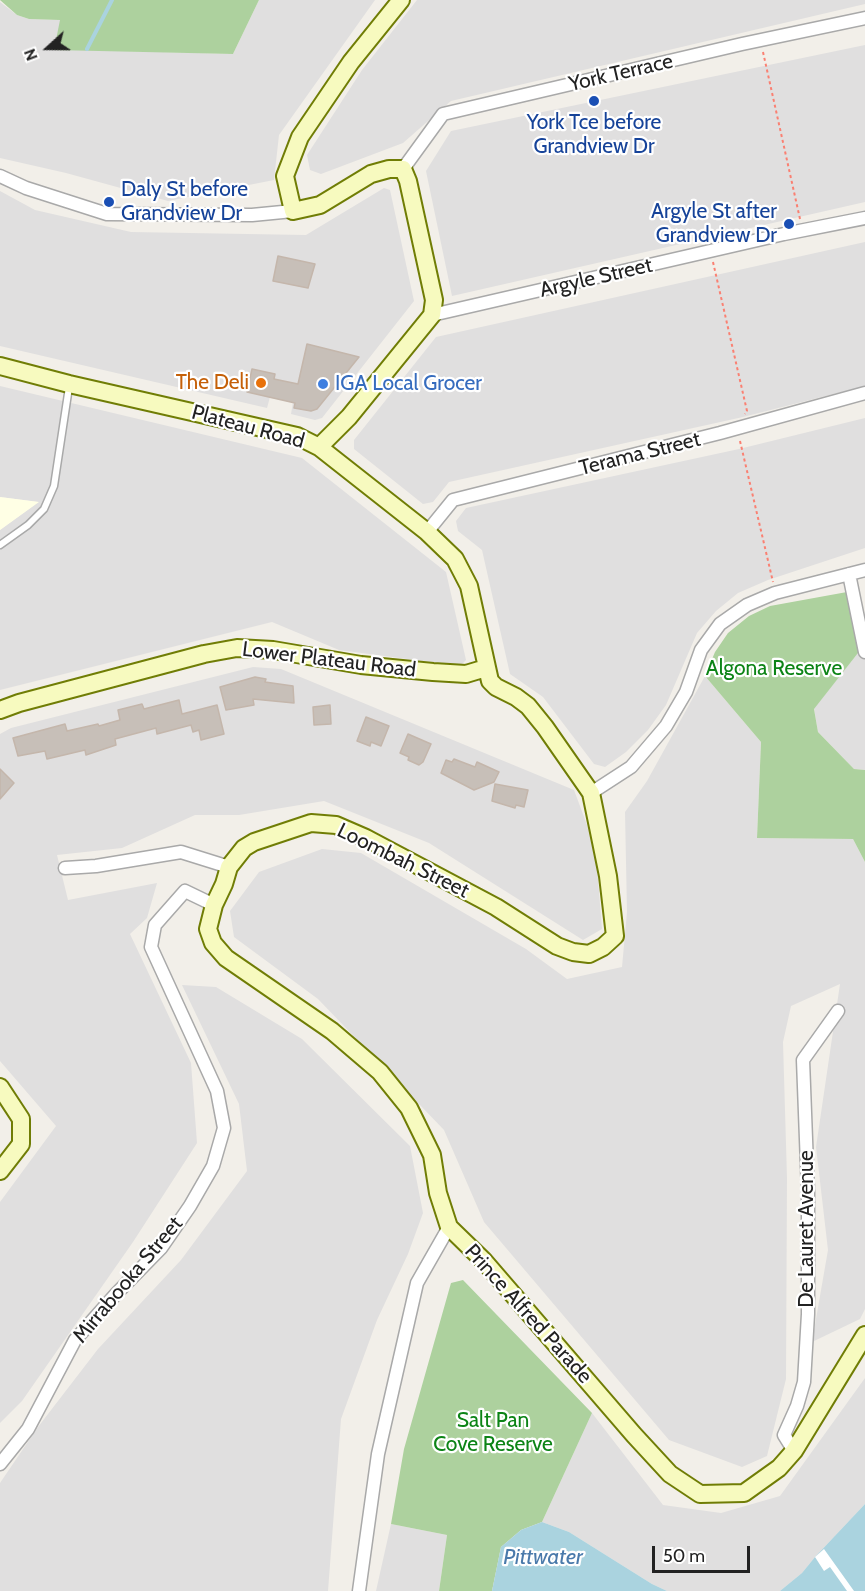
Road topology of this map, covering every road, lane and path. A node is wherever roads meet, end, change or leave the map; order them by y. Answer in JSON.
{"nodes":[{"id":1,"x":401,"y":0,"type":"edge"},
{"id":2,"x":865,"y":18,"type":"edge"},
{"id":3,"x":760,"y":40,"type":"junction"},
{"id":4,"x":404,"y":170,"type":"junction"},
{"id":5,"x":0,"y":176,"type":"edge"},
{"id":6,"x":293,"y":211,"type":"junction"},
{"id":7,"x":865,"y":218,"type":"edge"},
{"id":8,"x":803,"y":231,"type":"junction"},
{"id":9,"x":432,"y":315,"type":"junction"},
{"id":10,"x":0,"y":366,"type":"edge"},
{"id":11,"x":69,"y":384,"type":"junction"},
{"id":12,"x":865,"y":393,"type":"edge"},
{"id":13,"x":319,"y":447,"type":"junction"},
{"id":14,"x":427,"y":532,"type":"junction"},
{"id":15,"x":0,"y":545,"type":"edge"},
{"id":16,"x":865,"y":570,"type":"edge"},
{"id":17,"x":849,"y":574,"type":"junction"},
{"id":18,"x":865,"y":652,"type":"edge"},
{"id":19,"x":486,"y":668,"type":"junction"},
{"id":20,"x":0,"y":710,"type":"edge"},
{"id":21,"x":591,"y":793,"type":"junction"},
{"id":22,"x":229,"y":867,"type":"junction"},
{"id":23,"x":65,"y":868,"type":"dead end"},
{"id":24,"x":214,"y":905,"type":"junction"},
{"id":25,"x":838,"y":1011,"type":"dead end"},
{"id":26,"x":0,"y":1088,"type":"edge"},
{"id":27,"x":0,"y":1171,"type":"edge"},
{"id":28,"x":448,"y":1227,"type":"junction"},
{"id":29,"x":865,"y":1335,"type":"edge"},
{"id":30,"x":794,"y":1451,"type":"junction"},
{"id":31,"x":0,"y":1464,"type":"edge"},
{"id":32,"x":359,"y":1591,"type":"edge"}],
"edges":[{"from":1,"to":6,"type":"street"},
{"from":2,"to":3,"type":"street","name":"York Terrace"},
{"from":3,"to":4,"type":"street","name":"York Terrace"},
{"from":3,"to":8,"type":"path"},
{"from":4,"to":6,"type":"street"},
{"from":4,"to":9,"type":"street"},
{"from":5,"to":6,"type":"street"},
{"from":7,"to":8,"type":"street","name":"Argyle Street"},
{"from":8,"to":9,"type":"street","name":"Argyle Street"},
{"from":9,"to":13,"type":"street"},
{"from":10,"to":11,"type":"street","name":"Plateau Road"},
{"from":11,"to":13,"type":"street","name":"Plateau Road"},
{"from":11,"to":15,"type":"lane"},
{"from":12,"to":14,"type":"street","name":"Terama Street"},
{"from":13,"to":14,"type":"street","name":"Plateau Road"},
{"from":14,"to":19,"type":"street","name":"Plateau Road"},
{"from":16,"to":17,"type":"street"},
{"from":17,"to":18,"type":"street"},
{"from":17,"to":21,"type":"street"},
{"from":19,"to":20,"type":"street","name":"Lower Plateau Road"},
{"from":19,"to":21,"type":"street","name":"Loombah Street"},
{"from":21,"to":22,"type":"street","name":"Loombah Street"},
{"from":22,"to":23,"type":"street"},
{"from":22,"to":24,"type":"street","name":"Loombah Street"},
{"from":24,"to":28,"type":"street","name":"Loombah Street"},
{"from":24,"to":31,"type":"street","name":"Mirrabooka Street"},
{"from":25,"to":30,"type":"street","name":"De Lauret Avenue"},
{"from":26,"to":27,"type":"street"},
{"from":28,"to":30,"type":"street","name":"Prince Alfred Parade"},
{"from":28,"to":32,"type":"street","name":"Prince Alfred Parade"},
{"from":29,"to":30,"type":"street","name":"Prince Alfred Parade"}]}
